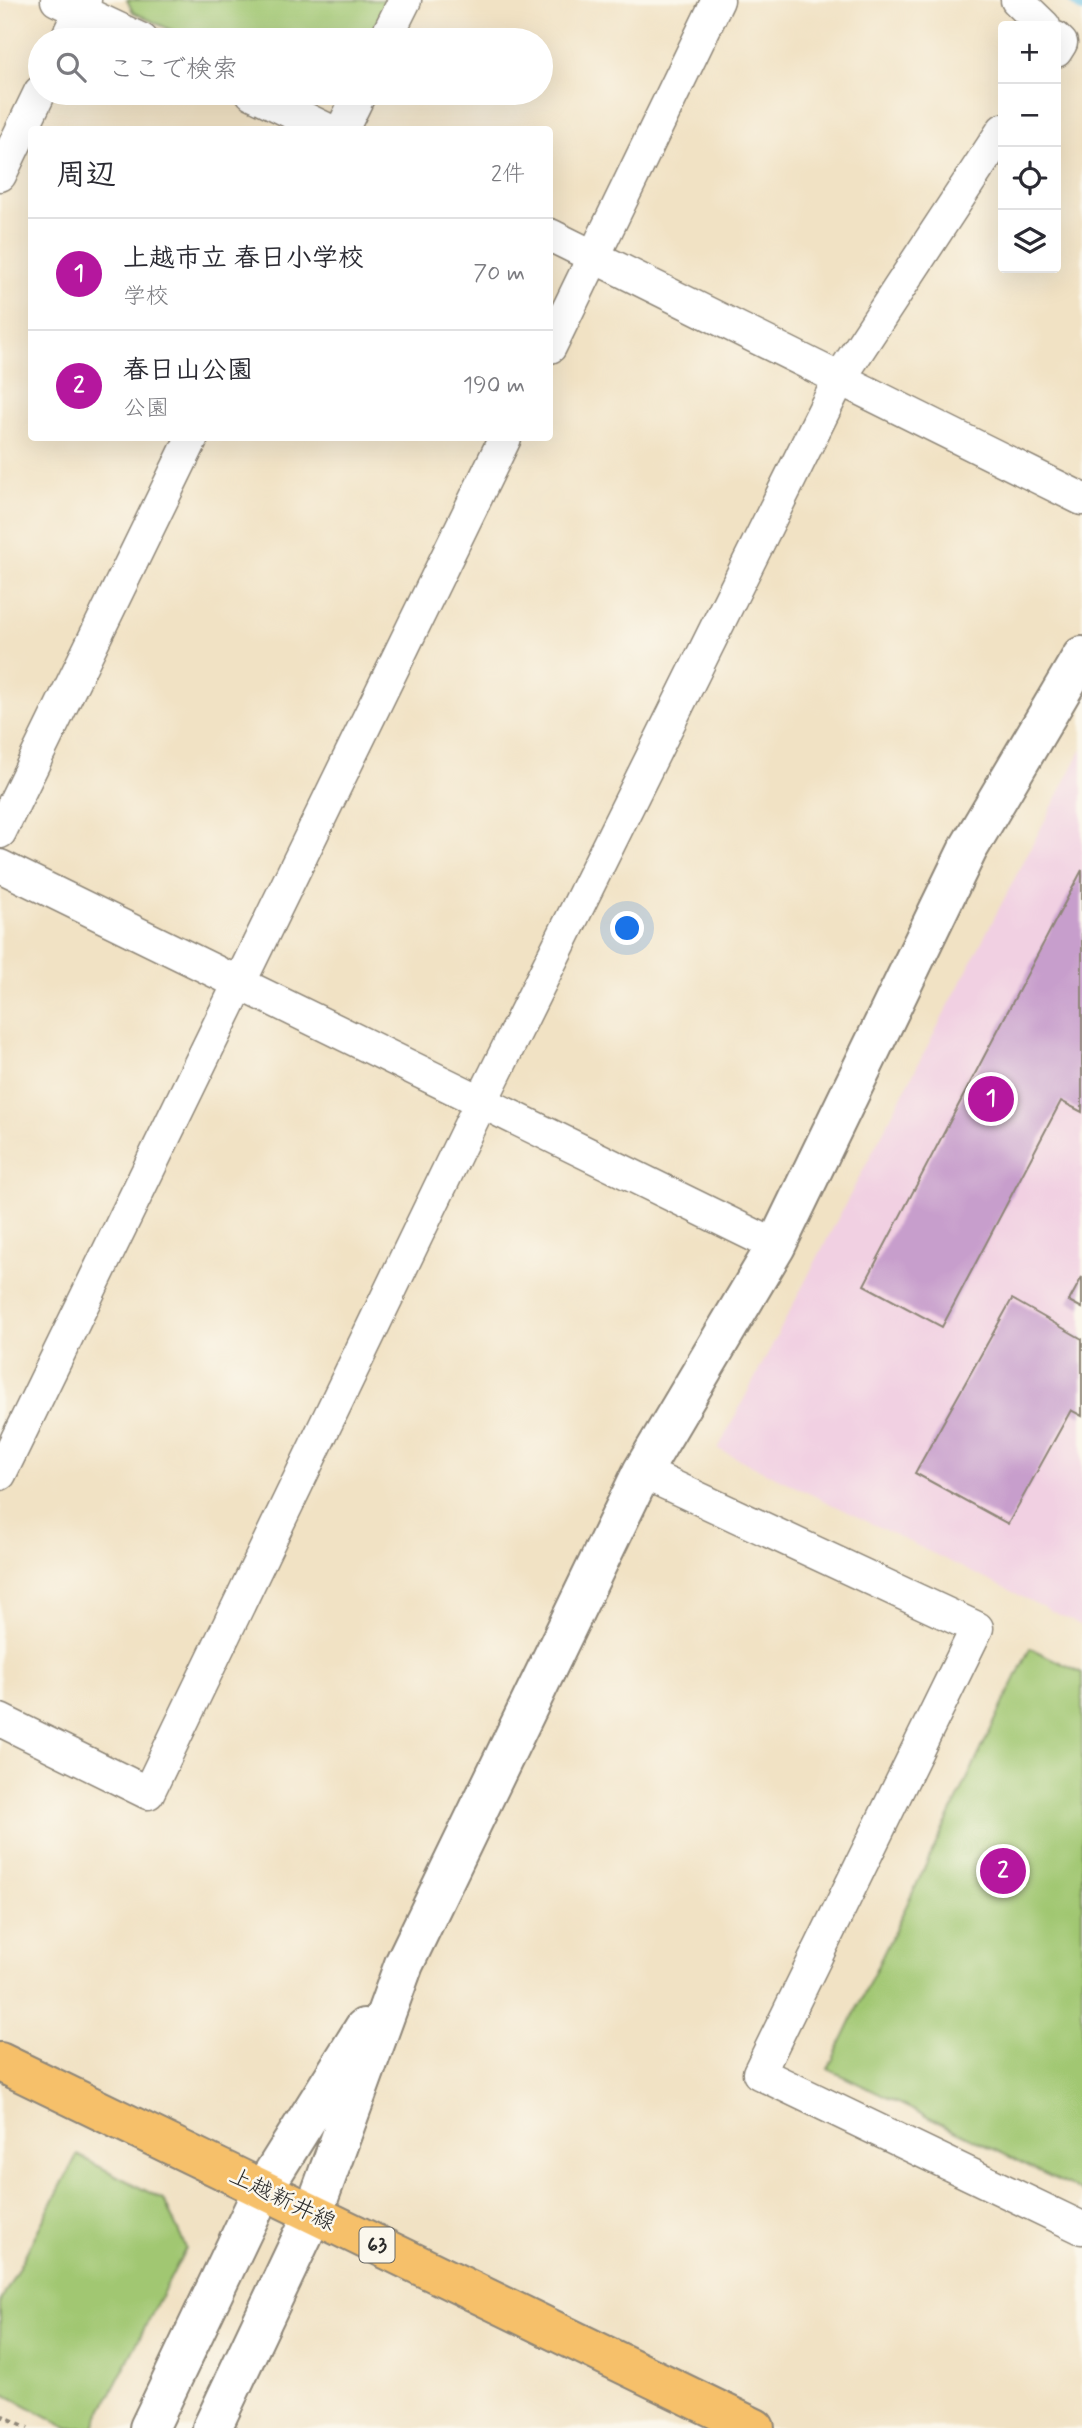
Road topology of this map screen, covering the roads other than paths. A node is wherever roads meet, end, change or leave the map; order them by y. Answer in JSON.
{"nodes":[{"id":1,"x":405,"y":0,"type":"edge"},
{"id":2,"x":718,"y":0,"type":"edge"},
{"id":3,"x":1017,"y":0,"type":"edge"},
{"id":4,"x":74,"y":4,"type":"edge"},
{"id":5,"x":1039,"y":21,"type":"edge"},
{"id":6,"x":68,"y":28,"type":"edge"},
{"id":7,"x":119,"y":28,"type":"edge"},
{"id":8,"x":392,"y":28,"type":"edge"},
{"id":9,"x":34,"y":105,"type":"edge"},
{"id":10,"x":277,"y":105,"type":"edge"},
{"id":11,"x":354,"y":105,"type":"edge"},
{"id":12,"x":320,"y":126,"type":"edge"},
{"id":13,"x":344,"y":126,"type":"edge"},
{"id":14,"x":998,"y":138,"type":"edge"},
{"id":15,"x":0,"y":175,"type":"edge"},
{"id":16,"x":553,"y":236,"type":"edge"},
{"id":17,"x":594,"y":256,"type":"junction"},
{"id":18,"x":553,"y":341,"type":"edge"},
{"id":19,"x":840,"y":378,"type":"junction"},
{"id":20,"x":191,"y":441,"type":"edge"},
{"id":21,"x":504,"y":441,"type":"edge"},
{"id":22,"x":1082,"y":499,"type":"edge"},
{"id":23,"x":1082,"y":656,"type":"edge"},
{"id":24,"x":0,"y":832,"type":"edge"},
{"id":25,"x":0,"y":866,"type":"edge"},
{"id":26,"x":239,"y":984,"type":"junction"},
{"id":27,"x":481,"y":1102,"type":"junction"},
{"id":28,"x":776,"y":1246,"type":"junction"},
{"id":29,"x":1,"y":1470,"type":"edge"},
{"id":30,"x":642,"y":1472,"type":"junction"},
{"id":31,"x":0,"y":1720,"type":"edge"},
{"id":32,"x":404,"y":1964,"type":"junction"},
{"id":33,"x":0,"y":2062,"type":"edge"},
{"id":34,"x":262,"y":2191,"type":"junction"},
{"id":35,"x":313,"y":2214,"type":"junction"},
{"id":36,"x":1082,"y":2228,"type":"edge"},
{"id":37,"x":149,"y":2428,"type":"edge"},
{"id":38,"x":212,"y":2428,"type":"edge"},
{"id":39,"x":755,"y":2428,"type":"edge"}],
"edges":[{"from":1,"to":8,"type":"street"},
{"from":2,"to":17,"type":"street"},
{"from":3,"to":5,"type":"street"},
{"from":4,"to":6,"type":"street"},
{"from":4,"to":7,"type":"street"},
{"from":9,"to":15,"type":"street"},
{"from":10,"to":12,"type":"street"},
{"from":11,"to":13,"type":"street"},
{"from":14,"to":19,"type":"street"},
{"from":16,"to":17,"type":"street"},
{"from":17,"to":18,"type":"street"},
{"from":17,"to":19,"type":"street"},
{"from":19,"to":22,"type":"street"},
{"from":19,"to":27,"type":"street"},
{"from":20,"to":24,"type":"street"},
{"from":21,"to":26,"type":"street"},
{"from":23,"to":28,"type":"street"},
{"from":25,"to":26,"type":"street"},
{"from":26,"to":27,"type":"street"},
{"from":26,"to":29,"type":"street"},
{"from":27,"to":28,"type":"street"},
{"from":27,"to":31,"type":"street"},
{"from":28,"to":30,"type":"street"},
{"from":30,"to":32,"type":"street"},
{"from":30,"to":36,"type":"street"},
{"from":32,"to":34,"type":"street"},
{"from":32,"to":35,"type":"street"},
{"from":33,"to":34,"type":"main road","name":"上越新井線","number":"63"},
{"from":34,"to":35,"type":"main road","name":"上越新井線","number":"63"},
{"from":34,"to":37,"type":"street"},
{"from":35,"to":38,"type":"street"},
{"from":35,"to":39,"type":"main road","name":"上越新井線","number":"63"}]}
